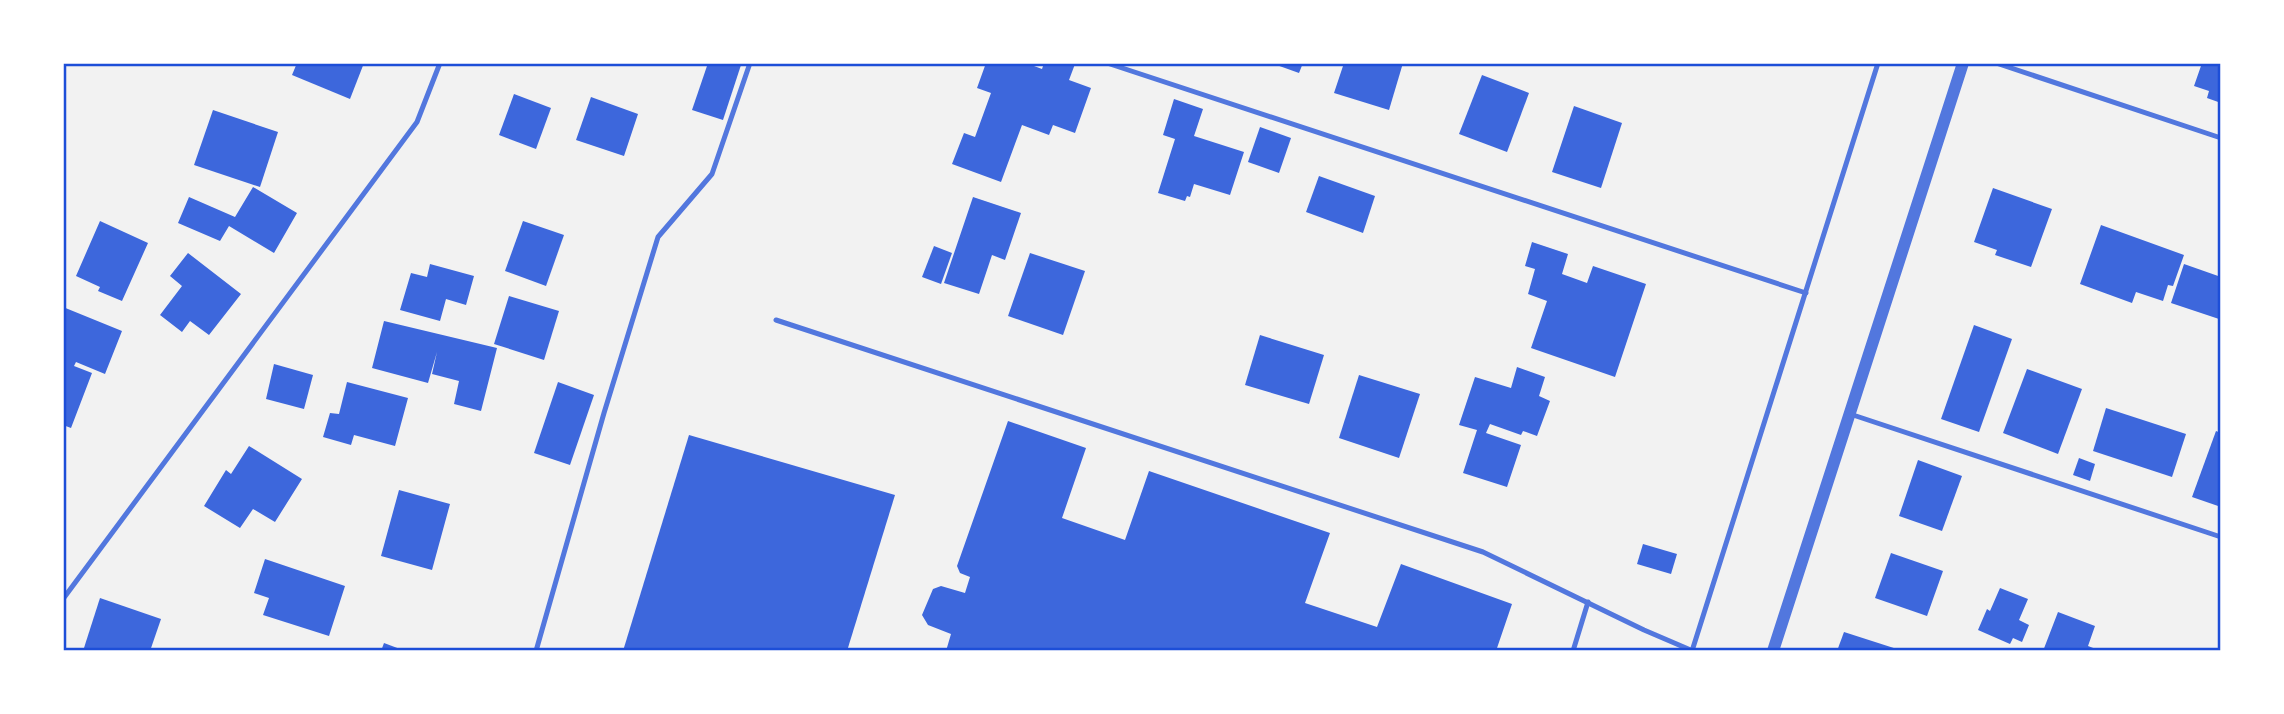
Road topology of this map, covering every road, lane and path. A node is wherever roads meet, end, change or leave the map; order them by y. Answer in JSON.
{"nodes":[{"id":1,"x":440,"y":63,"type":"edge"},
{"id":2,"x":750,"y":63,"type":"edge"},
{"id":3,"x":1107,"y":63,"type":"edge"},
{"id":4,"x":1878,"y":63,"type":"edge"},
{"id":5,"x":1963,"y":63,"type":"edge"},
{"id":6,"x":1996,"y":63,"type":"edge"},
{"id":7,"x":2221,"y":138,"type":"edge"},
{"id":8,"x":1806,"y":293,"type":"junction"},
{"id":9,"x":776,"y":320,"type":"dead end"},
{"id":10,"x":1850,"y":414,"type":"junction"},
{"id":11,"x":2221,"y":537,"type":"edge"},
{"id":12,"x":63,"y":599,"type":"edge"},
{"id":13,"x":1588,"y":602,"type":"junction"},
{"id":14,"x":536,"y":651,"type":"edge"},
{"id":15,"x":1573,"y":651,"type":"edge"},
{"id":16,"x":1692,"y":651,"type":"edge"},
{"id":17,"x":1773,"y":651,"type":"edge"}],
"edges":[{"from":1,"to":12,"type":"lane"},
{"from":2,"to":14,"type":"lane"},
{"from":3,"to":8,"type":"lane"},
{"from":4,"to":8,"type":"lane"},
{"from":5,"to":10,"type":"street"},
{"from":6,"to":7,"type":"lane"},
{"from":8,"to":16,"type":"lane"},
{"from":9,"to":13,"type":"lane"},
{"from":10,"to":11,"type":"lane"},
{"from":10,"to":17,"type":"street"},
{"from":13,"to":15,"type":"lane"},
{"from":13,"to":16,"type":"lane"}]}
